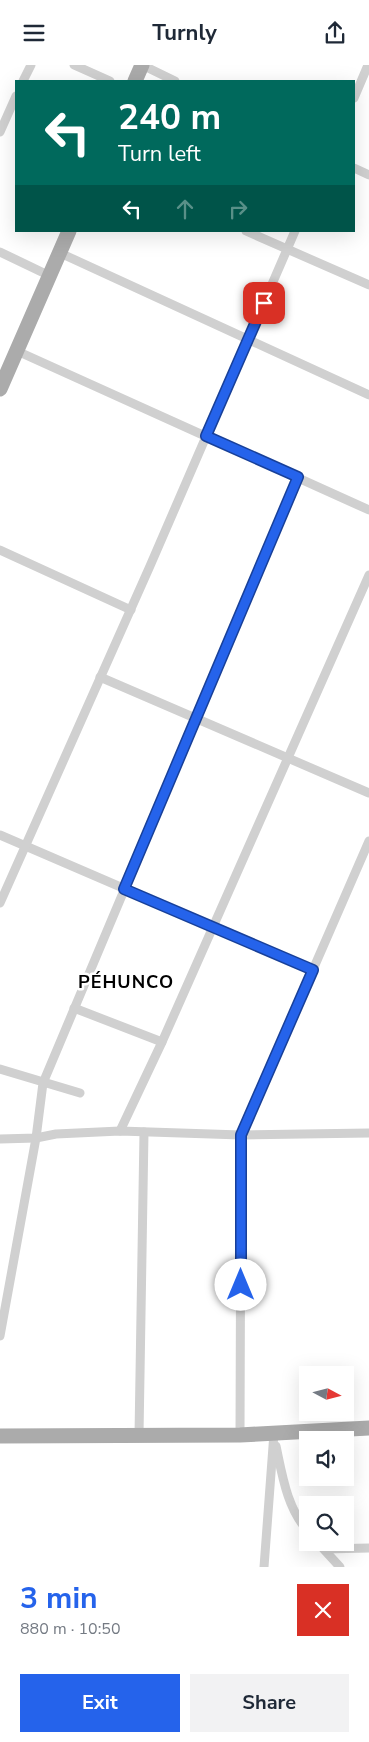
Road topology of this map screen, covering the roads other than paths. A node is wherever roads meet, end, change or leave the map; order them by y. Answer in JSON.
{"nodes":[{"id":1,"x":30,"y":65,"type":"edge"},
{"id":2,"x":74,"y":65,"type":"edge"},
{"id":3,"x":142,"y":65,"type":"edge"},
{"id":4,"x":368,"y":65,"type":"edge"},
{"id":5,"x":23,"y":80,"type":"edge"},
{"id":6,"x":108,"y":80,"type":"edge"},
{"id":7,"x":135,"y":80,"type":"edge"},
{"id":8,"x":173,"y":80,"type":"edge"},
{"id":9,"x":355,"y":96,"type":"edge"},
{"id":10,"x":15,"y":98,"type":"edge"},
{"id":11,"x":0,"y":132,"type":"edge"},
{"id":12,"x":355,"y":168,"type":"edge"},
{"id":13,"x":369,"y":175,"type":"edge"},
{"id":14,"x":70,"y":232,"type":"edge"},
{"id":15,"x":248,"y":232,"type":"edge"},
{"id":16,"x":295,"y":232,"type":"edge"},
{"id":17,"x":287,"y":249,"type":"junction"},
{"id":18,"x":0,"y":252,"type":"edge"},
{"id":19,"x":60,"y":253,"type":"junction"},
{"id":20,"x":50,"y":276,"type":"junction"},
{"id":21,"x":369,"y":285,"type":"edge"},
{"id":22,"x":248,"y":339,"type":"junction"},
{"id":23,"x":17,"y":351,"type":"junction"},
{"id":24,"x":0,"y":389,"type":"edge"},
{"id":25,"x":369,"y":395,"type":"edge"},
{"id":26,"x":206,"y":436,"type":"junction"},
{"id":27,"x":298,"y":477,"type":"junction"},
{"id":28,"x":369,"y":509,"type":"edge"},
{"id":29,"x":0,"y":550,"type":"edge"},
{"id":30,"x":369,"y":575,"type":"edge"},
{"id":31,"x":131,"y":610,"type":"junction"},
{"id":32,"x":100,"y":677,"type":"junction"},
{"id":33,"x":196,"y":718,"type":"junction"},
{"id":34,"x":288,"y":758,"type":"junction"},
{"id":35,"x":369,"y":793,"type":"edge"},
{"id":36,"x":0,"y":835,"type":"edge"},
{"id":37,"x":369,"y":841,"type":"edge"},
{"id":38,"x":25,"y":846,"type":"junction"},
{"id":39,"x":124,"y":889,"type":"junction"},
{"id":40,"x":0,"y":903,"type":"edge"},
{"id":41,"x":213,"y":927,"type":"junction"},
{"id":42,"x":313,"y":970,"type":"junction"},
{"id":43,"x":74,"y":1008,"type":"junction"},
{"id":44,"x":162,"y":1042,"type":"junction"},
{"id":45,"x":0,"y":1069,"type":"edge"},
{"id":46,"x":43,"y":1083,"type":"junction"},
{"id":47,"x":80,"y":1093,"type":"dead end"},
{"id":48,"x":120,"y":1131,"type":"junction"},
{"id":49,"x":144,"y":1132,"type":"junction"},
{"id":50,"x":369,"y":1133,"type":"edge"},
{"id":51,"x":241,"y":1135,"type":"junction"},
{"id":52,"x":36,"y":1138,"type":"junction"},
{"id":53,"x":0,"y":1139,"type":"edge"},
{"id":54,"x":0,"y":1336,"type":"edge"},
{"id":55,"x":369,"y":1428,"type":"edge"},
{"id":56,"x":274,"y":1433,"type":"junction"},
{"id":57,"x":138,"y":1435,"type":"junction"},
{"id":58,"x":240,"y":1435,"type":"junction"},
{"id":59,"x":0,"y":1436,"type":"edge"},
{"id":60,"x":299,"y":1518,"type":"edge"},
{"id":61,"x":354,"y":1547,"type":"edge"},
{"id":62,"x":369,"y":1547,"type":"edge"},
{"id":63,"x":326,"y":1551,"type":"edge"},
{"id":64,"x":264,"y":1567,"type":"edge"},
{"id":65,"x":340,"y":1567,"type":"edge"}],
"edges":[{"from":1,"to":5,"type":"street"},
{"from":2,"to":6,"type":"street"},
{"from":3,"to":7,"type":"main road"},
{"from":3,"to":8,"type":"street"},
{"from":4,"to":9,"type":"street"},
{"from":10,"to":11,"type":"street"},
{"from":12,"to":13,"type":"street"},
{"from":14,"to":19,"type":"main road"},
{"from":15,"to":17,"type":"street"},
{"from":16,"to":17,"type":"street"},
{"from":17,"to":21,"type":"street"},
{"from":17,"to":22,"type":"street"},
{"from":18,"to":20,"type":"street"},
{"from":19,"to":20,"type":"main road"},
{"from":19,"to":22,"type":"street"},
{"from":20,"to":23,"type":"main road"},
{"from":22,"to":25,"type":"street"},
{"from":22,"to":26,"type":"street"},
{"from":23,"to":24,"type":"main road"},
{"from":23,"to":26,"type":"street"},
{"from":26,"to":27,"type":"street"},
{"from":26,"to":31,"type":"street"},
{"from":27,"to":28,"type":"street"},
{"from":27,"to":33,"type":"street"},
{"from":29,"to":31,"type":"street"},
{"from":30,"to":34,"type":"street"},
{"from":31,"to":32,"type":"street"},
{"from":32,"to":33,"type":"street"},
{"from":32,"to":38,"type":"street"},
{"from":33,"to":34,"type":"street"},
{"from":33,"to":39,"type":"street"},
{"from":34,"to":35,"type":"street"},
{"from":34,"to":41,"type":"street"},
{"from":36,"to":38,"type":"street"},
{"from":37,"to":42,"type":"street"},
{"from":38,"to":39,"type":"street"},
{"from":38,"to":40,"type":"street"},
{"from":39,"to":41,"type":"street"},
{"from":39,"to":43,"type":"street"},
{"from":41,"to":42,"type":"street"},
{"from":41,"to":44,"type":"street"},
{"from":42,"to":51,"type":"street"},
{"from":43,"to":44,"type":"street"},
{"from":43,"to":46,"type":"street"},
{"from":44,"to":48,"type":"street"},
{"from":45,"to":46,"type":"street"},
{"from":46,"to":47,"type":"street"},
{"from":46,"to":52,"type":"street"},
{"from":48,"to":49,"type":"street"},
{"from":48,"to":52,"type":"street"},
{"from":49,"to":51,"type":"street"},
{"from":49,"to":57,"type":"street"},
{"from":50,"to":51,"type":"street"},
{"from":51,"to":58,"type":"street"},
{"from":52,"to":53,"type":"street"},
{"from":52,"to":54,"type":"street"},
{"from":55,"to":56,"type":"main road"},
{"from":56,"to":58,"type":"main road"},
{"from":56,"to":60,"type":"street"},
{"from":56,"to":64,"type":"street"},
{"from":57,"to":58,"type":"main road"},
{"from":57,"to":59,"type":"main road"},
{"from":61,"to":62,"type":"street"},
{"from":63,"to":65,"type":"street"}]}
